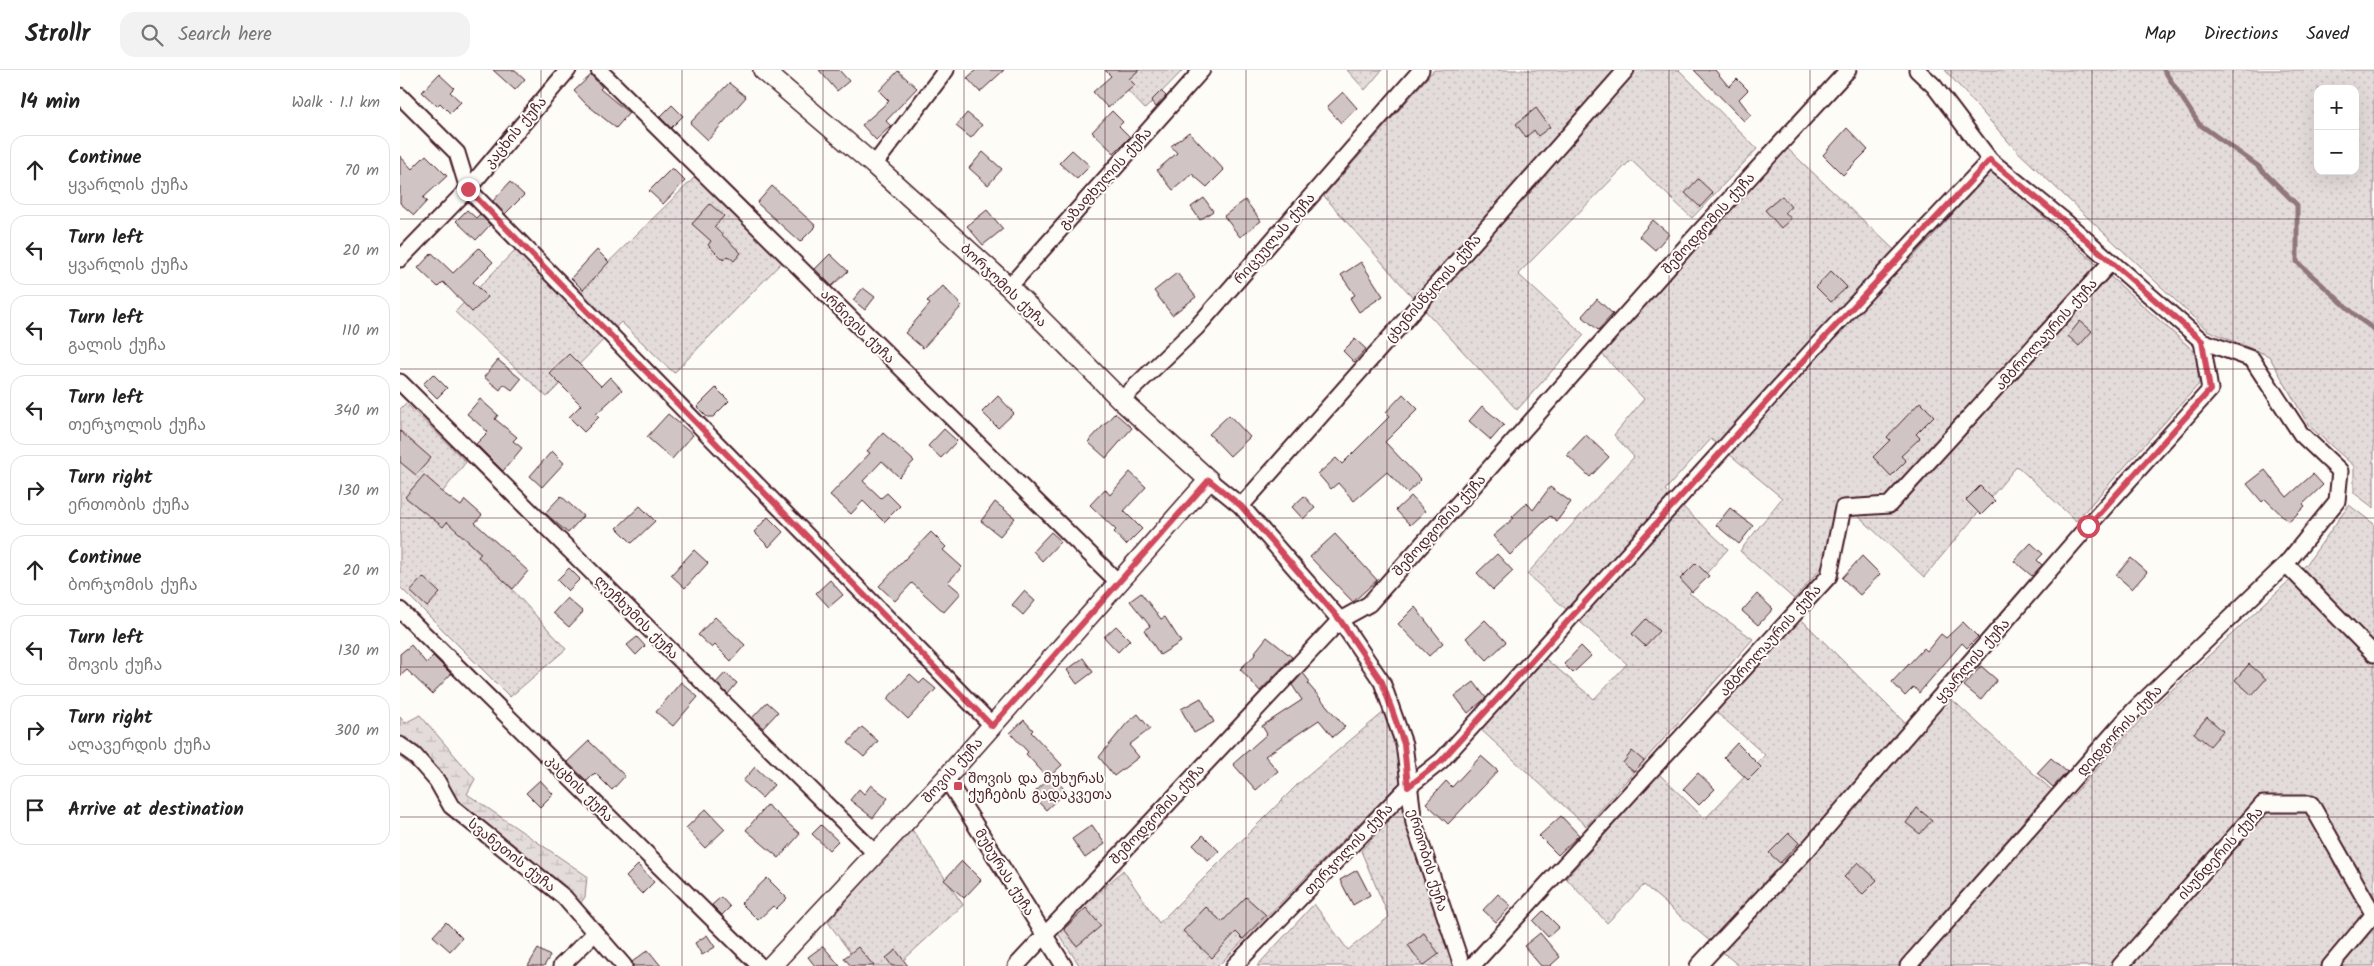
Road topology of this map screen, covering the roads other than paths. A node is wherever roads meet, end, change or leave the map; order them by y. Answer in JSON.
{"nodes":[{"id":1,"x":568,"y":70,"type":"edge"},
{"id":2,"x":599,"y":70,"type":"edge"},
{"id":3,"x":763,"y":70,"type":"edge"},
{"id":4,"x":946,"y":70,"type":"edge"},
{"id":5,"x":1202,"y":70,"type":"edge"},
{"id":6,"x":1421,"y":70,"type":"edge"},
{"id":7,"x":1626,"y":70,"type":"edge"},
{"id":8,"x":1848,"y":70,"type":"edge"},
{"id":9,"x":1917,"y":70,"type":"edge"},
{"id":10,"x":400,"y":96,"type":"edge"},
{"id":11,"x":1990,"y":160,"type":"junction"},
{"id":12,"x":874,"y":165,"type":"junction"},
{"id":13,"x":468,"y":189,"type":"junction"},
{"id":14,"x":400,"y":260,"type":"edge"},
{"id":15,"x":2111,"y":262,"type":"junction"},
{"id":16,"x":1008,"y":287,"type":"junction"},
{"id":17,"x":2202,"y":341,"type":"junction"},
{"id":18,"x":400,"y":382,"type":"edge"},
{"id":19,"x":1122,"y":400,"type":"junction"},
{"id":20,"x":1209,"y":480,"type":"junction"},
{"id":21,"x":1241,"y":506,"type":"junction"},
{"id":22,"x":2286,"y":564,"type":"junction"},
{"id":23,"x":1118,"y":582,"type":"junction"},
{"id":24,"x":400,"y":610,"type":"edge"},
{"id":25,"x":1340,"y":620,"type":"junction"},
{"id":26,"x":2374,"y":654,"type":"edge"},
{"id":27,"x":992,"y":726,"type":"junction"},
{"id":28,"x":400,"y":745,"type":"edge"},
{"id":29,"x":946,"y":778,"type":"junction"},
{"id":30,"x":1408,"y":787,"type":"junction"},
{"id":31,"x":875,"y":853,"type":"junction"},
{"id":32,"x":2374,"y":915,"type":"edge"},
{"id":33,"x":595,"y":933,"type":"junction"},
{"id":34,"x":1045,"y":934,"type":"junction"},
{"id":35,"x":561,"y":966,"type":"edge"},
{"id":36,"x":624,"y":966,"type":"edge"},
{"id":37,"x":760,"y":966,"type":"edge"},
{"id":38,"x":771,"y":966,"type":"edge"},
{"id":39,"x":1016,"y":966,"type":"edge"},
{"id":40,"x":1064,"y":966,"type":"edge"},
{"id":41,"x":1234,"y":966,"type":"edge"},
{"id":42,"x":1462,"y":966,"type":"edge"},
{"id":43,"x":1472,"y":966,"type":"edge"},
{"id":44,"x":1698,"y":966,"type":"edge"},
{"id":45,"x":1908,"y":966,"type":"edge"},
{"id":46,"x":2120,"y":966,"type":"edge"},
{"id":47,"x":2330,"y":966,"type":"edge"}],
"edges":[{"from":1,"to":13,"type":"street","name":"კაცხის ქუჩა"},
{"from":2,"to":23,"type":"street","name":"არწივის ქუჩა"},
{"from":3,"to":12,"type":"street","name":"ბორჯომის ქუჩა"},
{"from":4,"to":12,"type":"street"},
{"from":5,"to":16,"type":"street","name":"გაზაფხულის ქუჩა"},
{"from":6,"to":19,"type":"street","name":"რიცეულას ქუჩა"},
{"from":7,"to":21,"type":"street","name":"ცხენისწყლის ქუჩა"},
{"from":8,"to":25,"type":"street","name":"შემოდგომის ქუჩა"},
{"from":9,"to":11,"type":"street"},
{"from":10,"to":13,"type":"street"},
{"from":11,"to":15,"type":"street"},
{"from":11,"to":30,"type":"street","name":"თერჯოლის ქუჩა"},
{"from":12,"to":16,"type":"street","name":"ბორჯომის ქუჩა"},
{"from":13,"to":14,"type":"street","name":"კაცხის ქუჩა"},
{"from":13,"to":27,"type":"street"},
{"from":15,"to":17,"type":"street"},
{"from":15,"to":43,"type":"street","name":"ამბროლაურის ქუჩა"},
{"from":16,"to":19,"type":"street","name":"ბორჯომის ქუჩა"},
{"from":17,"to":22,"type":"street","name":"დიდგორის ქუჩა"},
{"from":17,"to":44,"type":"street","name":"ყვარლის ქუჩა"},
{"from":18,"to":31,"type":"street","name":"ლეჩხუმის ქუჩა"},
{"from":19,"to":20,"type":"street","name":"ბორჯომის ქუჩა"},
{"from":20,"to":21,"type":"street","name":"ბორჯომის ქუჩა"},
{"from":20,"to":23,"type":"street","name":"შოვის ქუჩა"},
{"from":21,"to":25,"type":"street","name":"ერთობის ქუჩა"},
{"from":22,"to":26,"type":"street"},
{"from":22,"to":45,"type":"street","name":"დიდგორის ქუჩა"},
{"from":23,"to":27,"type":"street","name":"შოვის ქუჩა"},
{"from":24,"to":37,"type":"street","name":"კაცხის ქუჩა"},
{"from":25,"to":30,"type":"street","name":"ერთობის ქუჩა"},
{"from":25,"to":34,"type":"street","name":"შემოდგომის ქუჩა"},
{"from":27,"to":29,"type":"street","name":"შოვის ქუჩა"},
{"from":28,"to":33,"type":"street","name":"სვანეთის ქუჩა"},
{"from":29,"to":31,"type":"street","name":"შოვის ქუჩა"},
{"from":29,"to":34,"type":"street","name":"მუხურას ქუჩა"},
{"from":30,"to":41,"type":"street","name":"თერჯოლის ქუჩა"},
{"from":30,"to":42,"type":"street","name":"ერთობის ქუჩა"},
{"from":31,"to":38,"type":"street","name":"შოვის ქუჩა"},
{"from":32,"to":46,"type":"street","name":"ისუნდერის ქუჩა"},
{"from":32,"to":47,"type":"street"},
{"from":33,"to":35,"type":"street"},
{"from":33,"to":36,"type":"street","name":"სვანეთის ქუჩა"},
{"from":34,"to":39,"type":"street","name":"შემოდგომის ქუჩა"},
{"from":34,"to":40,"type":"street","name":"მუხურას ქუჩა"}]}
